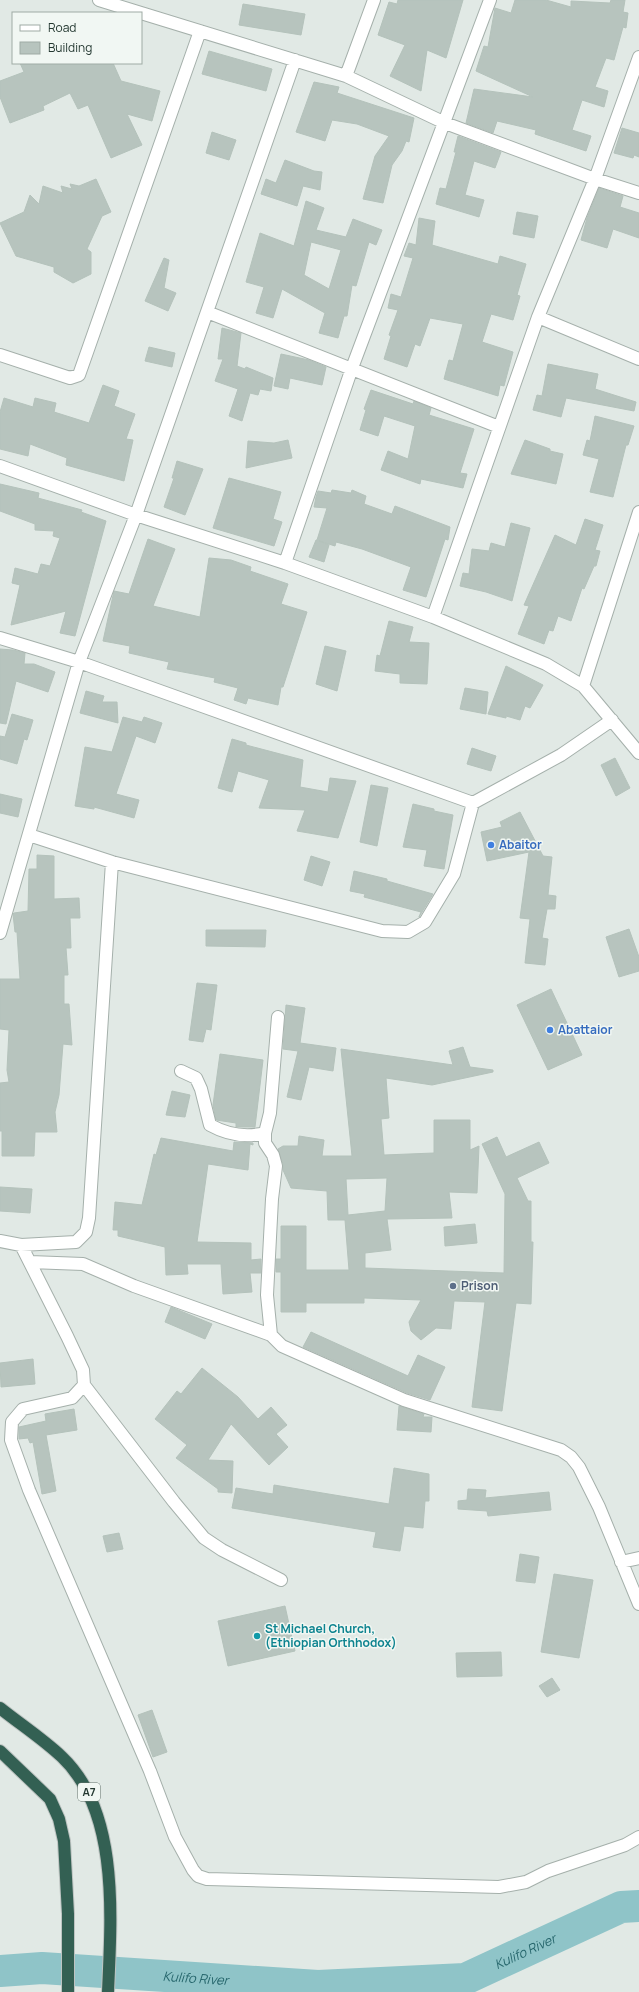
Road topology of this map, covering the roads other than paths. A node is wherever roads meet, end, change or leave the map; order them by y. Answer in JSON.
{"nodes":[{"id":1,"x":99,"y":0,"type":"edge"},
{"id":2,"x":374,"y":0,"type":"edge"},
{"id":3,"x":490,"y":0,"type":"edge"},
{"id":4,"x":138,"y":12,"type":"edge"},
{"id":5,"x":142,"y":13,"type":"edge"},
{"id":6,"x":200,"y":31,"type":"junction"},
{"id":7,"x":639,"y":57,"type":"edge"},
{"id":8,"x":295,"y":60,"type":"junction"},
{"id":9,"x":346,"y":76,"type":"junction"},
{"id":10,"x":445,"y":123,"type":"junction"},
{"id":11,"x":595,"y":179,"type":"junction"},
{"id":12,"x":639,"y":193,"type":"edge"},
{"id":13,"x":207,"y":312,"type":"junction"},
{"id":14,"x":538,"y":317,"type":"junction"},
{"id":15,"x":0,"y":355,"type":"edge"},
{"id":16,"x":639,"y":359,"type":"edge"},
{"id":17,"x":352,"y":368,"type":"junction"},
{"id":18,"x":499,"y":427,"type":"junction"},
{"id":19,"x":0,"y":466,"type":"edge"},
{"id":20,"x":639,"y":512,"type":"edge"},
{"id":21,"x":136,"y":515,"type":"junction"},
{"id":22,"x":285,"y":563,"type":"junction"},
{"id":23,"x":433,"y":617,"type":"junction"},
{"id":24,"x":0,"y":638,"type":"edge"},
{"id":25,"x":79,"y":662,"type":"junction"},
{"id":26,"x":583,"y":686,"type":"junction"},
{"id":27,"x":612,"y":720,"type":"junction"},
{"id":28,"x":639,"y":753,"type":"edge"},
{"id":29,"x":473,"y":803,"type":"junction"},
{"id":30,"x":28,"y":835,"type":"junction"},
{"id":31,"x":112,"y":862,"type":"junction"},
{"id":32,"x":0,"y":933,"type":"edge"},
{"id":33,"x":278,"y":1017,"type":"dead end"},
{"id":34,"x":181,"y":1071,"type":"dead end"},
{"id":35,"x":265,"y":1133,"type":"junction"},
{"id":36,"x":0,"y":1241,"type":"edge"},
{"id":37,"x":21,"y":1245,"type":"junction"},
{"id":38,"x":30,"y":1262,"type":"junction"},
{"id":39,"x":271,"y":1335,"type":"junction"},
{"id":40,"x":84,"y":1385,"type":"junction"},
{"id":41,"x":639,"y":1558,"type":"edge"},
{"id":42,"x":622,"y":1562,"type":"junction"},
{"id":43,"x":281,"y":1580,"type":"dead end"},
{"id":44,"x":639,"y":1604,"type":"edge"},
{"id":45,"x":0,"y":1708,"type":"edge"},
{"id":46,"x":0,"y":1751,"type":"edge"},
{"id":47,"x":639,"y":1837,"type":"edge"},
{"id":48,"x":68,"y":1992,"type":"edge"},
{"id":49,"x":108,"y":1992,"type":"edge"}],
"edges":[{"from":1,"to":4,"type":"street"},
{"from":2,"to":9,"type":"street"},
{"from":3,"to":10,"type":"street"},
{"from":5,"to":6,"type":"street"},
{"from":6,"to":8,"type":"street"},
{"from":6,"to":15,"type":"street"},
{"from":7,"to":11,"type":"street"},
{"from":8,"to":9,"type":"street"},
{"from":8,"to":13,"type":"street"},
{"from":9,"to":10,"type":"street"},
{"from":10,"to":11,"type":"street"},
{"from":10,"to":17,"type":"street"},
{"from":11,"to":12,"type":"street"},
{"from":11,"to":14,"type":"street"},
{"from":13,"to":17,"type":"street"},
{"from":13,"to":21,"type":"street"},
{"from":14,"to":16,"type":"street"},
{"from":14,"to":18,"type":"street"},
{"from":17,"to":18,"type":"street"},
{"from":17,"to":22,"type":"street"},
{"from":18,"to":23,"type":"street"},
{"from":19,"to":21,"type":"street"},
{"from":20,"to":26,"type":"street"},
{"from":21,"to":22,"type":"street"},
{"from":21,"to":25,"type":"street"},
{"from":22,"to":23,"type":"street"},
{"from":23,"to":26,"type":"street"},
{"from":24,"to":25,"type":"street"},
{"from":25,"to":29,"type":"street"},
{"from":25,"to":30,"type":"street"},
{"from":26,"to":27,"type":"street"},
{"from":27,"to":28,"type":"street"},
{"from":27,"to":29,"type":"street"},
{"from":29,"to":31,"type":"street"},
{"from":30,"to":31,"type":"street"},
{"from":30,"to":32,"type":"street"},
{"from":31,"to":37,"type":"street"},
{"from":33,"to":35,"type":"street"},
{"from":34,"to":35,"type":"street"},
{"from":35,"to":39,"type":"street"},
{"from":36,"to":37,"type":"street"},
{"from":37,"to":38,"type":"street"},
{"from":38,"to":39,"type":"street"},
{"from":38,"to":40,"type":"street"},
{"from":39,"to":42,"type":"street"},
{"from":40,"to":43,"type":"street"},
{"from":40,"to":47,"type":"street"},
{"from":41,"to":42,"type":"street"},
{"from":42,"to":44,"type":"street"},
{"from":45,"to":49,"type":"highway","number":"A7"},
{"from":46,"to":48,"type":"highway"}]}
